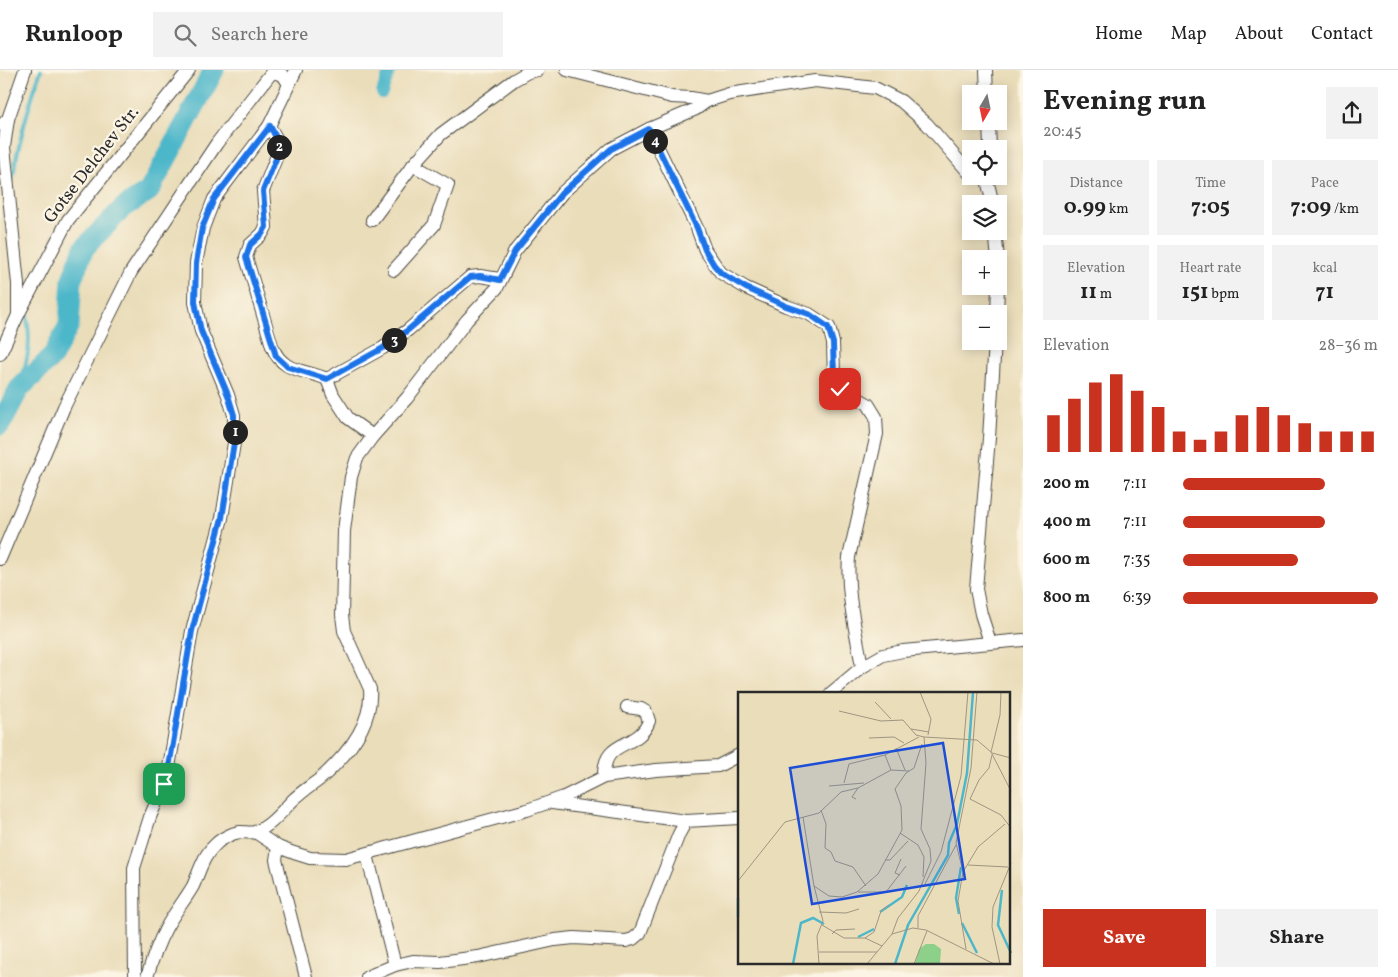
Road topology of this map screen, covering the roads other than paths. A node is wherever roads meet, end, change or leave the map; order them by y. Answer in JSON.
{"nodes":[{"id":1,"x":25,"y":70,"type":"edge"},
{"id":2,"x":189,"y":70,"type":"edge"},
{"id":3,"x":296,"y":70,"type":"edge"},
{"id":4,"x":538,"y":70,"type":"edge"},
{"id":5,"x":567,"y":70,"type":"edge"},
{"id":6,"x":986,"y":70,"type":"edge"},
{"id":7,"x":289,"y":84,"type":"junction"},
{"id":8,"x":987,"y":85,"type":"edge"},
{"id":9,"x":707,"y":101,"type":"junction"},
{"id":10,"x":4,"y":123,"type":"edge"},
{"id":11,"x":270,"y":126,"type":"junction"},
{"id":12,"x":649,"y":129,"type":"junction"},
{"id":13,"x":962,"y":164,"type":"edge"},
{"id":14,"x":413,"y":165,"type":"junction"},
{"id":15,"x":372,"y":220,"type":"dead end"},
{"id":16,"x":394,"y":270,"type":"dead end"},
{"id":17,"x":500,"y":280,"type":"junction"},
{"id":18,"x":18,"y":315,"type":"junction"},
{"id":19,"x":995,"y":350,"type":"edge"},
{"id":20,"x":0,"y":354,"type":"edge"},
{"id":21,"x":327,"y":379,"type":"junction"},
{"id":22,"x":373,"y":436,"type":"junction"},
{"id":23,"x":0,"y":559,"type":"edge"},
{"id":24,"x":1023,"y":640,"type":"edge"},
{"id":25,"x":990,"y":642,"type":"junction"},
{"id":26,"x":862,"y":666,"type":"junction"},
{"id":27,"x":832,"y":692,"type":"edge"},
{"id":28,"x":627,"y":707,"type":"dead end"},
{"id":29,"x":738,"y":756,"type":"edge"},
{"id":30,"x":604,"y":777,"type":"junction"},
{"id":31,"x":550,"y":802,"type":"junction"},
{"id":32,"x":738,"y":818,"type":"edge"},
{"id":33,"x":686,"y":821,"type":"junction"},
{"id":34,"x":255,"y":832,"type":"junction"},
{"id":35,"x":278,"y":847,"type":"junction"},
{"id":36,"x":366,"y":855,"type":"junction"},
{"id":37,"x":395,"y":965,"type":"junction"},
{"id":38,"x":135,"y":977,"type":"edge"},
{"id":39,"x":147,"y":977,"type":"edge"},
{"id":40,"x":306,"y":977,"type":"edge"},
{"id":41,"x":367,"y":977,"type":"edge"}],
"edges":[{"from":1,"to":10,"type":"street"},
{"from":2,"to":18,"type":"street","name":"Gotse Delchev Str."},
{"from":3,"to":7,"type":"street"},
{"from":4,"to":14,"type":"street"},
{"from":5,"to":9,"type":"street"},
{"from":6,"to":8,"type":"street"},
{"from":7,"to":11,"type":"street"},
{"from":7,"to":23,"type":"street"},
{"from":9,"to":12,"type":"street"},
{"from":9,"to":13,"type":"street"},
{"from":10,"to":18,"type":"street"},
{"from":11,"to":21,"type":"street"},
{"from":11,"to":38,"type":"street"},
{"from":12,"to":17,"type":"street"},
{"from":12,"to":26,"type":"street"},
{"from":14,"to":15,"type":"street"},
{"from":14,"to":16,"type":"street"},
{"from":17,"to":21,"type":"street"},
{"from":17,"to":22,"type":"street"},
{"from":18,"to":20,"type":"street","name":"Gotse Delchev Str."},
{"from":19,"to":25,"type":"street"},
{"from":21,"to":22,"type":"street"},
{"from":22,"to":34,"type":"street"},
{"from":24,"to":25,"type":"street"},
{"from":25,"to":26,"type":"street"},
{"from":26,"to":27,"type":"street"},
{"from":28,"to":30,"type":"street"},
{"from":29,"to":30,"type":"street"},
{"from":30,"to":31,"type":"street"},
{"from":31,"to":33,"type":"street"},
{"from":31,"to":36,"type":"street"},
{"from":32,"to":33,"type":"street"},
{"from":33,"to":37,"type":"street"},
{"from":34,"to":35,"type":"street"},
{"from":34,"to":39,"type":"street"},
{"from":35,"to":36,"type":"street"},
{"from":35,"to":40,"type":"street"},
{"from":36,"to":37,"type":"street"},
{"from":37,"to":41,"type":"street"}]}
